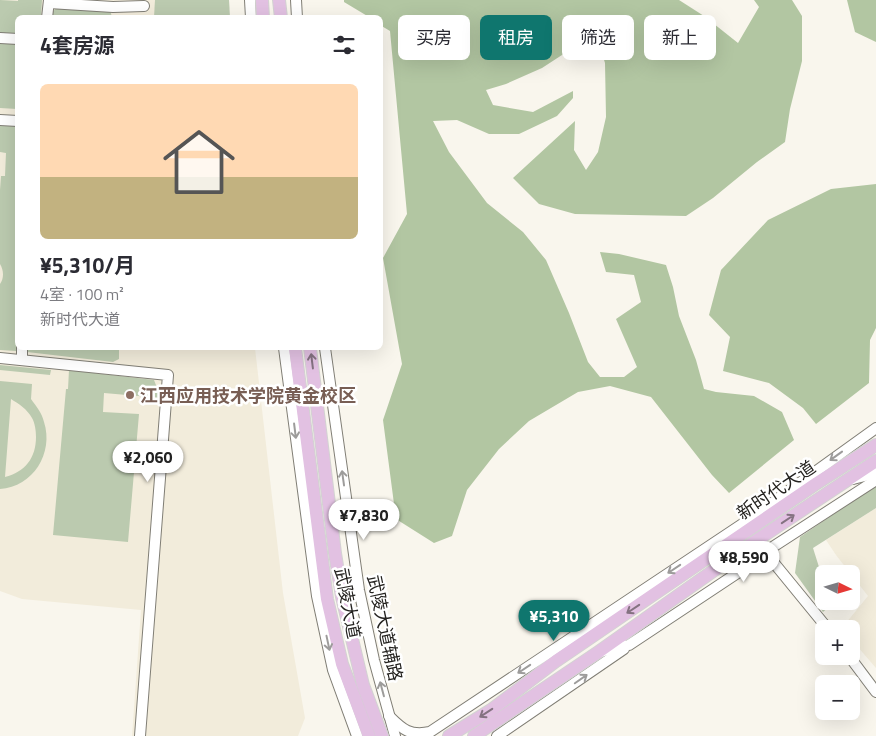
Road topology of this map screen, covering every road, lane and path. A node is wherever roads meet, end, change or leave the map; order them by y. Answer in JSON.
{"nodes":[{"id":1,"x":250,"y":0,"type":"edge"},
{"id":2,"x":262,"y":0,"type":"edge"},
{"id":3,"x":280,"y":0,"type":"edge"},
{"id":4,"x":49,"y":1,"type":"edge"},
{"id":5,"x":144,"y":6,"type":"dead end"},
{"id":6,"x":47,"y":15,"type":"edge"},
{"id":7,"x":250,"y":15,"type":"edge"},
{"id":8,"x":263,"y":15,"type":"edge"},
{"id":9,"x":281,"y":15,"type":"edge"},
{"id":10,"x":0,"y":38,"type":"edge"},
{"id":11,"x":15,"y":40,"type":"edge"},
{"id":12,"x":0,"y":120,"type":"edge"},
{"id":13,"x":15,"y":121,"type":"edge"},
{"id":14,"x":22,"y":350,"type":"edge"},
{"id":15,"x":284,"y":350,"type":"edge"},
{"id":16,"x":294,"y":350,"type":"edge"},
{"id":17,"x":310,"y":350,"type":"edge"},
{"id":18,"x":326,"y":350,"type":"edge"},
{"id":19,"x":0,"y":358,"type":"edge"},
{"id":20,"x":22,"y":360,"type":"junction"},
{"id":21,"x":876,"y":428,"type":"edge"},
{"id":22,"x":876,"y":444,"type":"edge"},
{"id":23,"x":876,"y":461,"type":"edge"},
{"id":24,"x":876,"y":473,"type":"edge"},
{"id":25,"x":847,"y":480,"type":"junction"},
{"id":26,"x":876,"y":480,"type":"edge"},
{"id":27,"x":754,"y":542,"type":"junction"},
{"id":28,"x":765,"y":552,"type":"junction"},
{"id":29,"x":821,"y":620,"type":"edge"},
{"id":30,"x":573,"y":637,"type":"junction"},
{"id":31,"x":629,"y":645,"type":"junction"},
{"id":32,"x":597,"y":653,"type":"junction"},
{"id":33,"x":556,"y":661,"type":"junction"},
{"id":34,"x":856,"y":665,"type":"edge"},
{"id":35,"x":357,"y":685,"type":"junction"},
{"id":36,"x":876,"y":692,"type":"edge"},
{"id":37,"x":389,"y":716,"type":"junction"},
{"id":38,"x":493,"y":722,"type":"junction"},
{"id":39,"x":395,"y":733,"type":"edge"},
{"id":40,"x":501,"y":735,"type":"edge"},
{"id":41,"x":140,"y":736,"type":"edge"},
{"id":42,"x":356,"y":736,"type":"edge"},
{"id":43,"x":369,"y":736,"type":"edge"},
{"id":44,"x":382,"y":736,"type":"edge"},
{"id":45,"x":449,"y":736,"type":"edge"},
{"id":46,"x":474,"y":736,"type":"edge"}],
"edges":[{"from":1,"to":7,"type":"street"},
{"from":2,"to":8,"type":"main road"},
{"from":3,"to":9,"type":"main road"},
{"from":4,"to":5,"type":"street"},
{"from":4,"to":6,"type":"street"},
{"from":10,"to":11,"type":"street"},
{"from":12,"to":13,"type":"street"},
{"from":14,"to":20,"type":"street"},
{"from":15,"to":42,"type":"street","one_way":true},
{"from":16,"to":35,"type":"main road","name":"武陵大道"},
{"from":35,"to":17,"type":"main road","name":"武陵大道","one_way":true},
{"from":37,"to":18,"type":"street","name":"武陵大道辅路","one_way":true},
{"from":19,"to":20,"type":"street"},
{"from":20,"to":41,"type":"street"},
{"from":21,"to":30,"type":"street","one_way":true},
{"from":22,"to":33,"type":"main road","name":"新时代大道","one_way":true},
{"from":23,"to":25,"type":"main road","name":"新时代大道"},
{"from":24,"to":25,"type":"street"},
{"from":27,"to":25,"type":"main road","name":"新时代大道","one_way":true},
{"from":26,"to":28,"type":"street"},
{"from":27,"to":28,"type":"street"},
{"from":27,"to":32,"type":"main road","name":"新时代大道"},
{"from":28,"to":29,"type":"street"},
{"from":28,"to":31,"type":"street"},
{"from":30,"to":33,"type":"street"},
{"from":30,"to":37,"type":"street","one_way":true},
{"from":31,"to":32,"type":"street"},
{"from":40,"to":31,"type":"street","one_way":true},
{"from":32,"to":38,"type":"main road","name":"新时代大道"},
{"from":33,"to":45,"type":"main road","name":"新时代大道","one_way":true},
{"from":34,"to":36,"type":"street"},
{"from":35,"to":43,"type":"main road"},
{"from":35,"to":44,"type":"main road"},
{"from":37,"to":39,"type":"street","name":"武陵大道辅路"},
{"from":38,"to":40,"type":"street"},
{"from":38,"to":46,"type":"main road","name":"新时代大道"}]}
